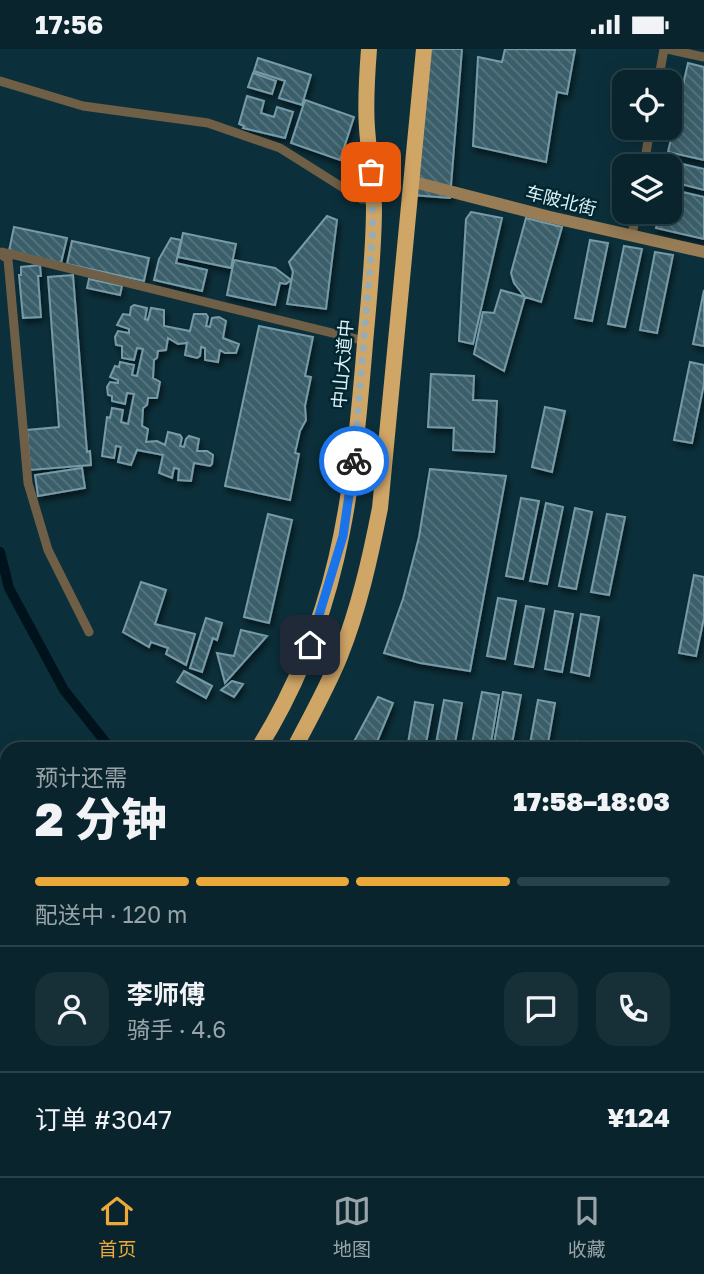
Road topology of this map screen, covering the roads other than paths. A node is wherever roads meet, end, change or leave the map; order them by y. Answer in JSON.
{"nodes":[{"id":1,"x":369,"y":49,"type":"edge"},
{"id":2,"x":424,"y":49,"type":"edge"},
{"id":3,"x":666,"y":49,"type":"edge"},
{"id":4,"x":704,"y":57,"type":"edge"},
{"id":5,"x":661,"y":70,"type":"edge"},
{"id":6,"x":0,"y":81,"type":"edge"},
{"id":7,"x":410,"y":181,"type":"junction"},
{"id":8,"x":373,"y":199,"type":"junction"},
{"id":9,"x":634,"y":224,"type":"edge"},
{"id":10,"x":632,"y":236,"type":"junction"},
{"id":11,"x":704,"y":252,"type":"edge"},
{"id":12,"x":0,"y":253,"type":"edge"},
{"id":13,"x":365,"y":341,"type":"junction"},
{"id":14,"x":89,"y":632,"type":"dead end"},
{"id":15,"x":262,"y":742,"type":"edge"},
{"id":16,"x":297,"y":742,"type":"edge"}],
"edges":[{"from":1,"to":8,"type":"highway","name":"中山大道中"},
{"from":2,"to":7,"type":"highway"},
{"from":3,"to":4,"type":"street"},
{"from":3,"to":5,"type":"street"},
{"from":6,"to":8,"type":"street"},
{"from":7,"to":10,"type":"street","name":"车陂北街"},
{"from":7,"to":16,"type":"highway"},
{"from":8,"to":13,"type":"highway","name":"中山大道中"},
{"from":9,"to":10,"type":"street"},
{"from":10,"to":11,"type":"street","name":"车陂北街"},
{"from":12,"to":13,"type":"street"},
{"from":12,"to":14,"type":"street"},
{"from":13,"to":15,"type":"highway","name":"中山大道中"}]}
